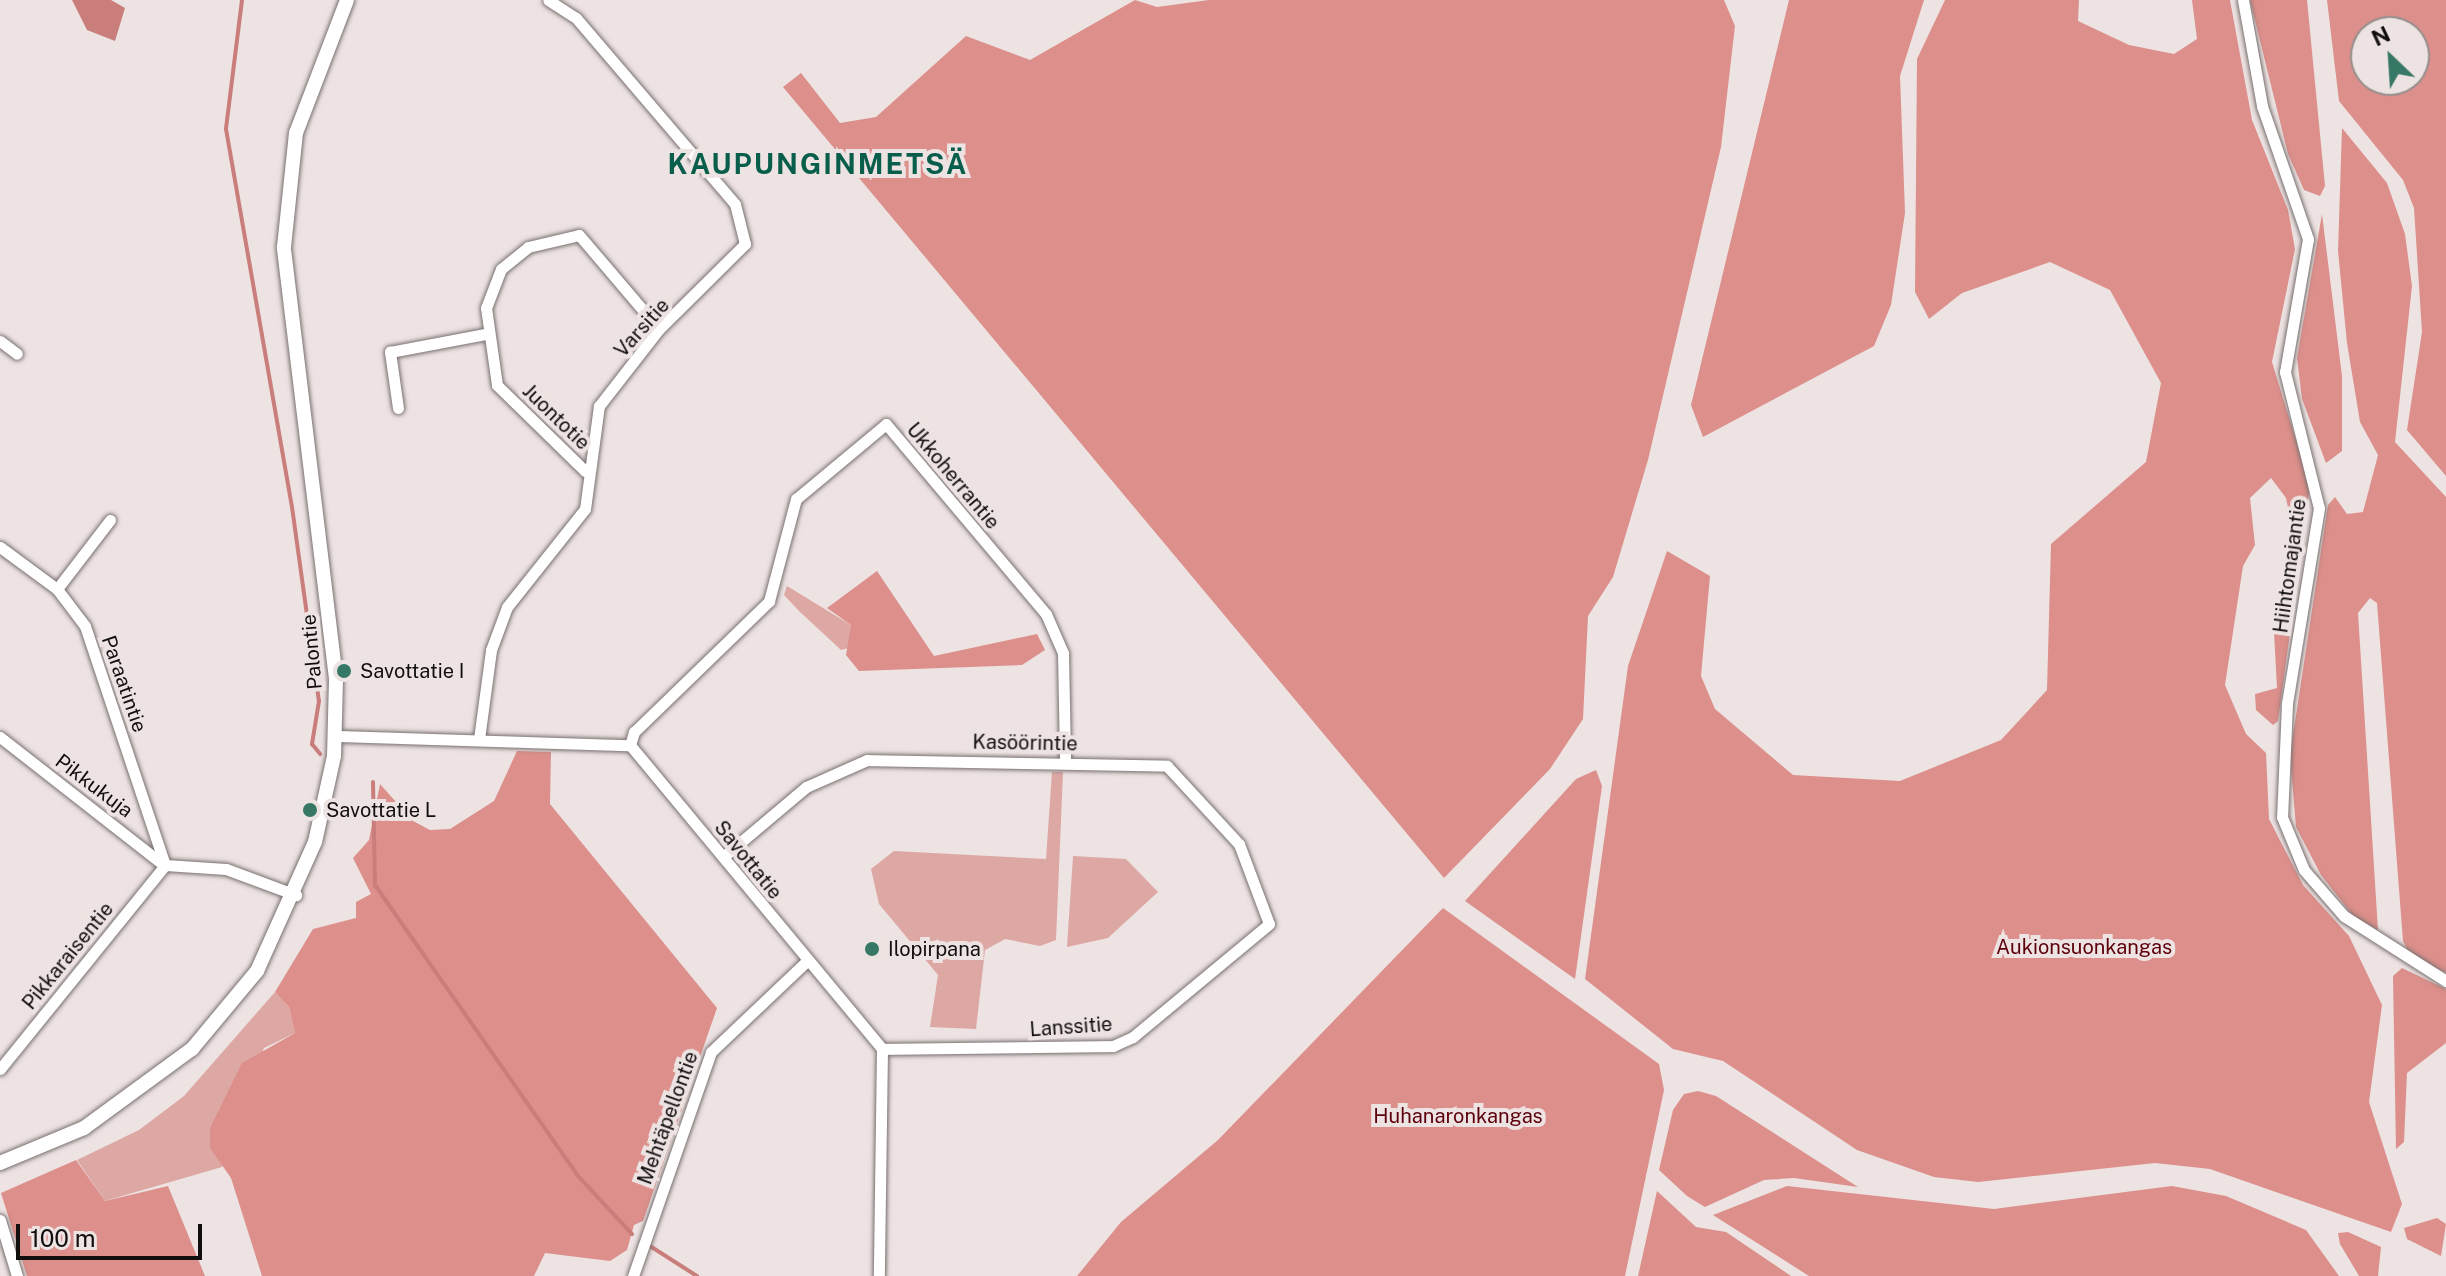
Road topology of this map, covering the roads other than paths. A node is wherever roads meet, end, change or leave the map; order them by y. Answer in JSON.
{"nodes":[{"id":1,"x":347,"y":0,"type":"edge"},
{"id":2,"x":548,"y":0,"type":"edge"},
{"id":3,"x":2243,"y":0,"type":"edge"},
{"id":4,"x":659,"y":329,"type":"junction"},
{"id":5,"x":485,"y":334,"type":"junction"},
{"id":6,"x":0,"y":341,"type":"edge"},
{"id":7,"x":17,"y":354,"type":"dead end"},
{"id":8,"x":398,"y":408,"type":"dead end"},
{"id":9,"x":585,"y":471,"type":"junction"},
{"id":10,"x":110,"y":520,"type":"dead end"},
{"id":11,"x":0,"y":547,"type":"edge"},
{"id":12,"x":57,"y":589,"type":"junction"},
{"id":13,"x":336,"y":736,"type":"junction"},
{"id":14,"x":0,"y":737,"type":"edge"},
{"id":15,"x":479,"y":739,"type":"junction"},
{"id":16,"x":630,"y":745,"type":"junction"},
{"id":17,"x":1065,"y":760,"type":"junction"},
{"id":18,"x":723,"y":857,"type":"junction"},
{"id":19,"x":165,"y":865,"type":"junction"},
{"id":20,"x":296,"y":895,"type":"junction"},
{"id":21,"x":1269,"y":924,"type":"joint"},
{"id":22,"x":806,"y":962,"type":"junction"},
{"id":23,"x":2446,"y":981,"type":"edge"},
{"id":24,"x":882,"y":1049,"type":"junction"},
{"id":25,"x":0,"y":1069,"type":"edge"},
{"id":26,"x":0,"y":1163,"type":"edge"},
{"id":27,"x":0,"y":1220,"type":"edge"},
{"id":28,"x":17,"y":1276,"type":"edge"},
{"id":29,"x":633,"y":1276,"type":"edge"},
{"id":30,"x":879,"y":1276,"type":"edge"}],
"edges":[{"from":1,"to":13,"type":"street","name":"Palontie"},
{"from":2,"to":4,"type":"street","name":"Varsitie"},
{"from":3,"to":23,"type":"street","name":"Hiihtomajantie"},
{"from":4,"to":5,"type":"street","name":"Juontotie"},
{"from":4,"to":9,"type":"street","name":"Varsitie"},
{"from":5,"to":8,"type":"street"},
{"from":5,"to":9,"type":"street","name":"Juontotie"},
{"from":6,"to":7,"type":"street"},
{"from":9,"to":15,"type":"street","name":"Varsitie"},
{"from":10,"to":12,"type":"street"},
{"from":11,"to":12,"type":"street","name":"Paraatintie"},
{"from":12,"to":19,"type":"street","name":"Paraatintie"},
{"from":13,"to":15,"type":"street"},
{"from":13,"to":20,"type":"street","name":"Palontie"},
{"from":14,"to":19,"type":"street","name":"Pikkukuja"},
{"from":15,"to":16,"type":"street"},
{"from":16,"to":17,"type":"street","name":"Ukkoherrantie"},
{"from":16,"to":18,"type":"street","name":"Savottatie"},
{"from":17,"to":18,"type":"street","name":"Kasöörintie"},
{"from":17,"to":21,"type":"street","name":"Kasöörintie"},
{"from":18,"to":22,"type":"street","name":"Savottatie"},
{"from":19,"to":20,"type":"street"},
{"from":19,"to":25,"type":"street","name":"Pikkaraisentie"},
{"from":20,"to":26,"type":"street","name":"Palontie"},
{"from":21,"to":24,"type":"street","name":"Lanssitie"},
{"from":22,"to":24,"type":"street","name":"Savottatie"},
{"from":22,"to":29,"type":"street","name":"Mehtäpellontie"},
{"from":24,"to":30,"type":"street"},
{"from":27,"to":28,"type":"street"}]}
